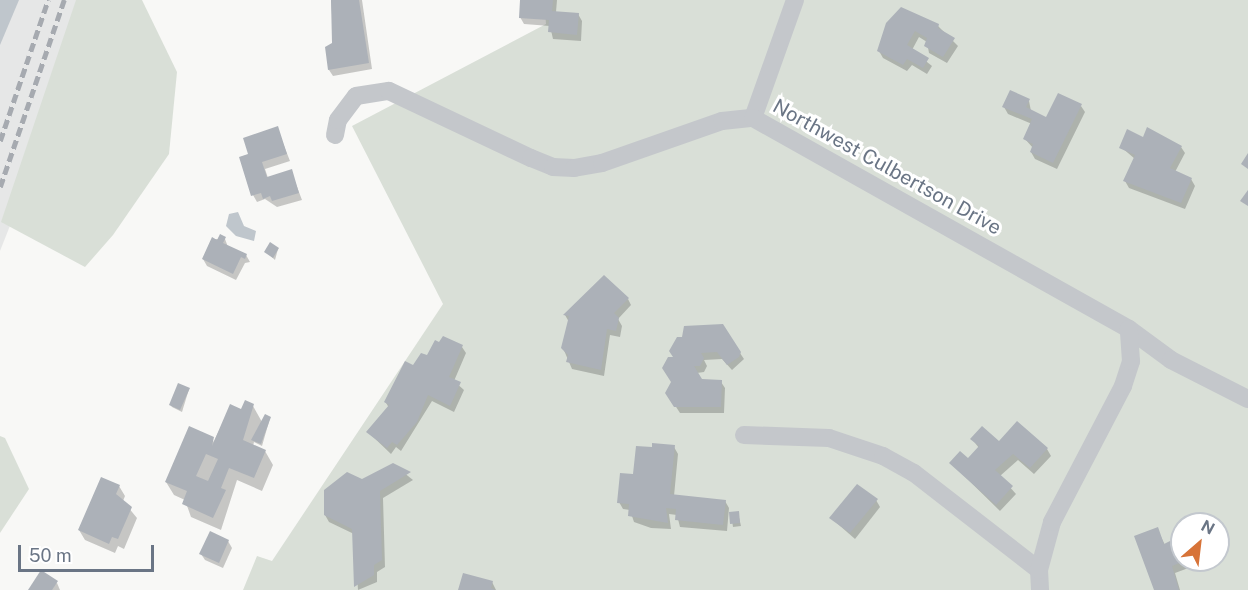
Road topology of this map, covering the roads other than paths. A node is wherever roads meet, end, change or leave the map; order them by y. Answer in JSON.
{"nodes":[{"id":1,"x":795,"y":0,"type":"edge"},
{"id":2,"x":753,"y":118,"type":"junction"},
{"id":3,"x":334,"y":135,"type":"dead end"},
{"id":4,"x":1129,"y":329,"type":"junction"},
{"id":5,"x":1248,"y":399,"type":"edge"},
{"id":6,"x":744,"y":435,"type":"dead end"},
{"id":7,"x":1039,"y":570,"type":"junction"},
{"id":8,"x":1040,"y":590,"type":"edge"}],
"edges":[{"from":1,"to":2,"type":"street"},
{"from":2,"to":3,"type":"street","name":"Northwest Culbertson Drive"},
{"from":2,"to":4,"type":"street","name":"Northwest Culbertson Drive"},
{"from":4,"to":5,"type":"street","name":"Northwest Culbertson Drive"},
{"from":4,"to":7,"type":"street"},
{"from":6,"to":7,"type":"street"},
{"from":7,"to":8,"type":"street"}]}
